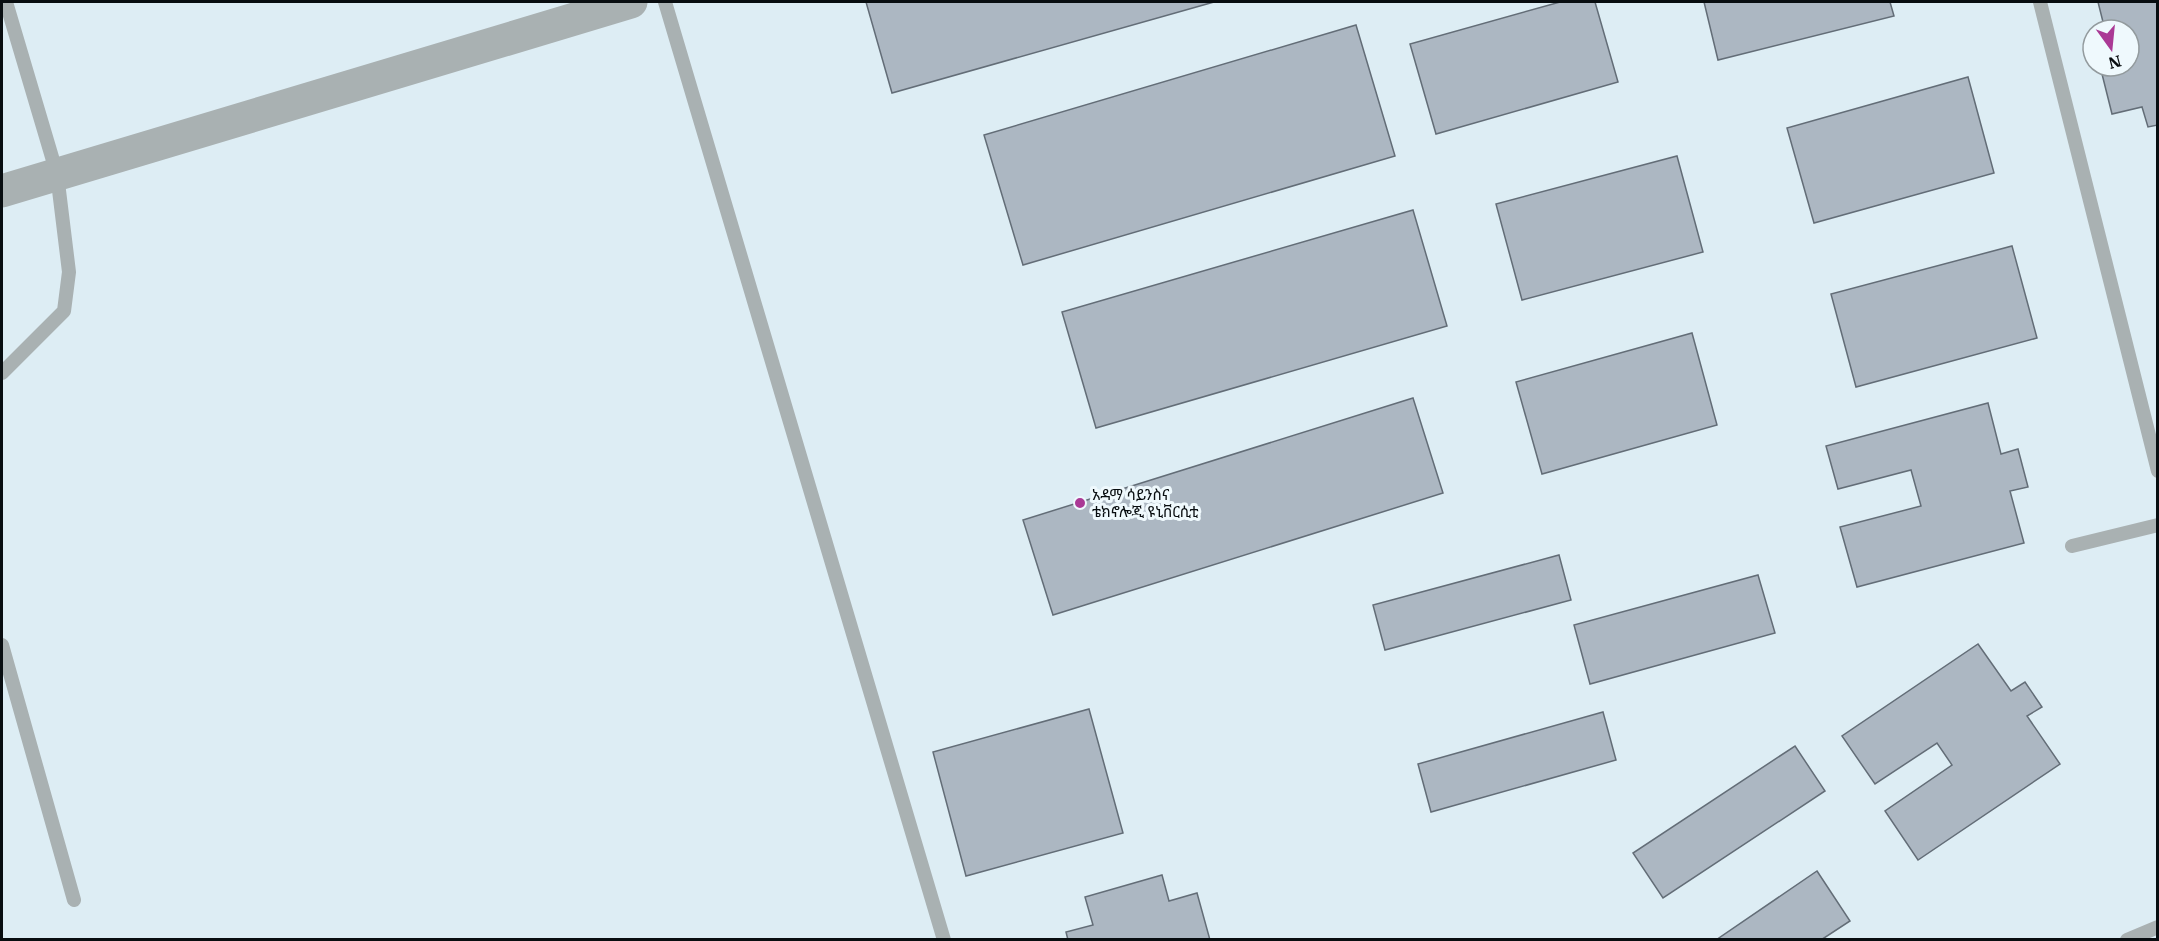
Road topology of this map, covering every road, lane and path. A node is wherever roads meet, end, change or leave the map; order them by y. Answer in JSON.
{"nodes":[{"id":1,"x":6,"y":2,"type":"edge"},
{"id":2,"x":631,"y":2,"type":"edge"},
{"id":3,"x":665,"y":2,"type":"edge"},
{"id":4,"x":2040,"y":2,"type":"edge"},
{"id":5,"x":57,"y":174,"type":"junction"},
{"id":6,"x":2,"y":191,"type":"edge"},
{"id":7,"x":2,"y":373,"type":"edge"},
{"id":8,"x":2157,"y":471,"type":"edge"},
{"id":9,"x":2157,"y":525,"type":"edge"},
{"id":10,"x":2072,"y":546,"type":"dead end"},
{"id":11,"x":2,"y":645,"type":"edge"},
{"id":12,"x":74,"y":900,"type":"dead end"},
{"id":13,"x":2157,"y":927,"type":"edge"},
{"id":14,"x":944,"y":939,"type":"edge"},
{"id":15,"x":2127,"y":939,"type":"edge"}],
"edges":[{"from":1,"to":5,"type":"lane"},
{"from":2,"to":5,"type":"street"},
{"from":3,"to":14,"type":"lane"},
{"from":4,"to":8,"type":"lane"},
{"from":5,"to":6,"type":"street"},
{"from":5,"to":7,"type":"lane"},
{"from":9,"to":10,"type":"lane"},
{"from":11,"to":12,"type":"lane"},
{"from":13,"to":15,"type":"lane"}]}
